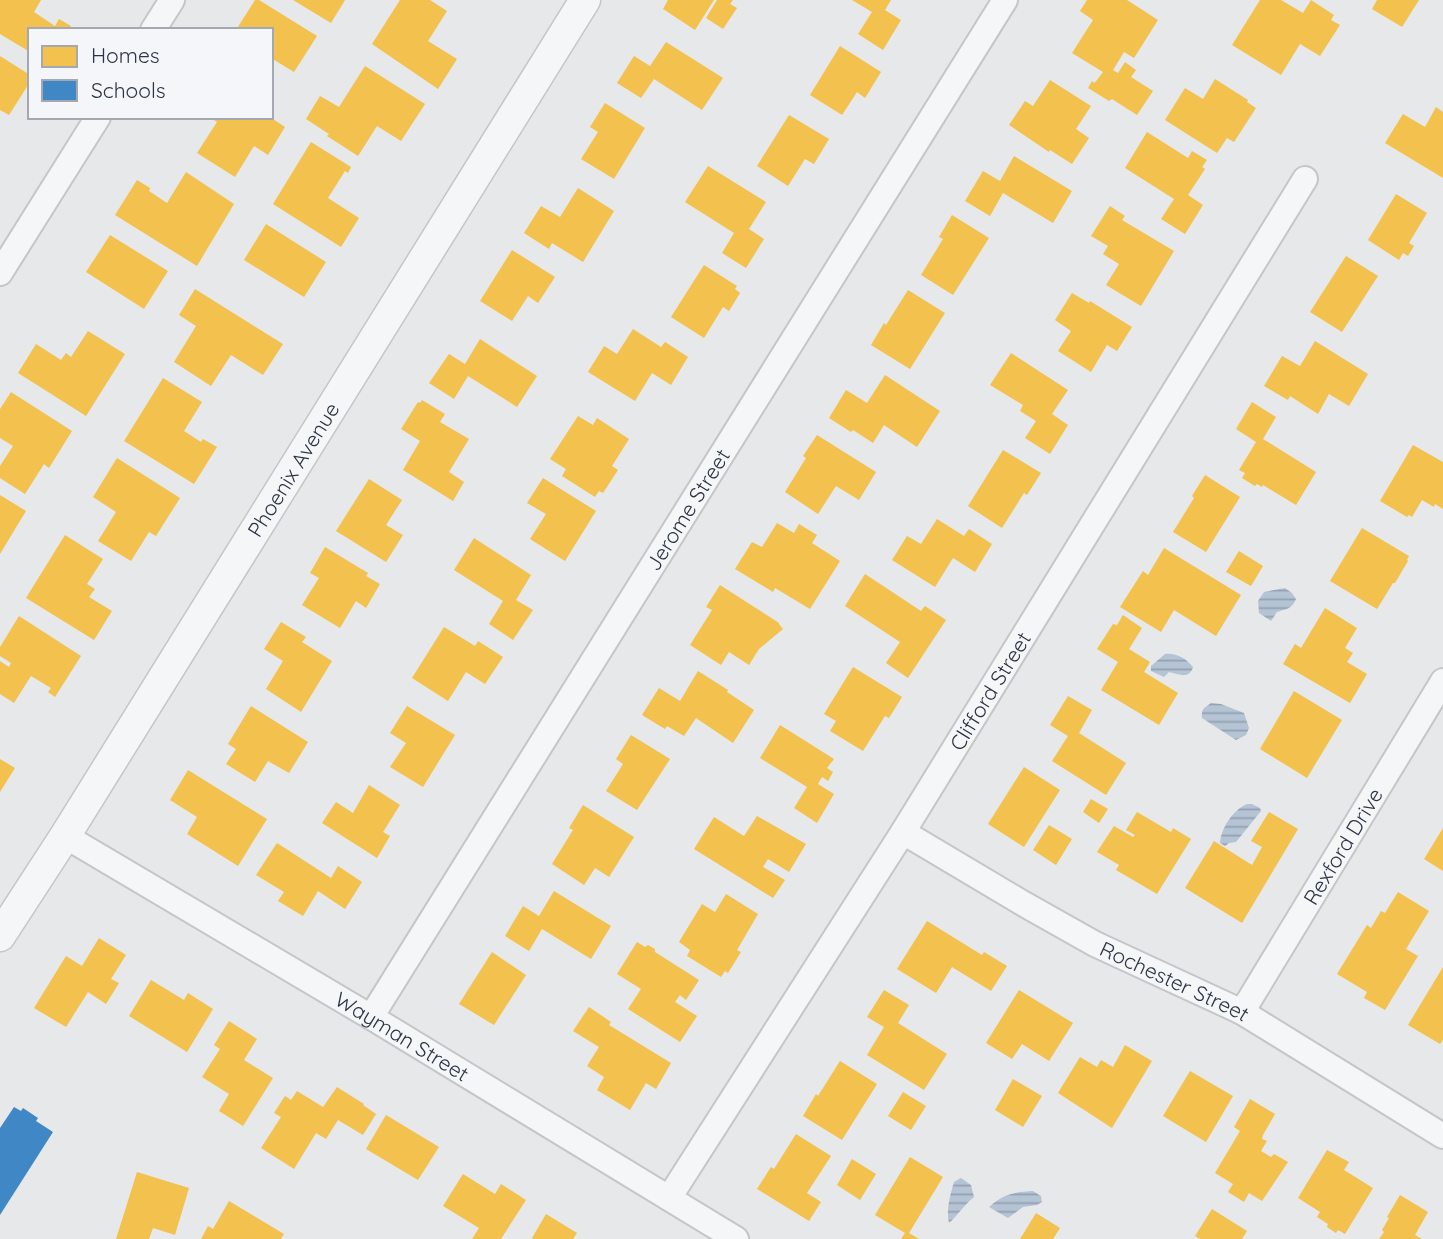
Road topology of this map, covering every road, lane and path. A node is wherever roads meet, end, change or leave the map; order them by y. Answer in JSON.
{"nodes":[{"id":1,"x":172,"y":0,"type":"edge"},
{"id":2,"x":585,"y":0,"type":"edge"},
{"id":3,"x":1005,"y":0,"type":"edge"},
{"id":4,"x":154,"y":28,"type":"edge"},
{"id":5,"x":97,"y":119,"type":"edge"},
{"id":6,"x":1305,"y":179,"type":"dead end"},
{"id":7,"x":0,"y":273,"type":"edge"},
{"id":8,"x":1443,"y":681,"type":"edge"},
{"id":9,"x":903,"y":832,"type":"junction"},
{"id":10,"x":65,"y":836,"type":"junction"},
{"id":11,"x":0,"y":936,"type":"edge"},
{"id":12,"x":1242,"y":1012,"type":"junction"},
{"id":13,"x":371,"y":1017,"type":"junction"},
{"id":14,"x":1443,"y":1136,"type":"edge"},
{"id":15,"x":669,"y":1198,"type":"junction"},
{"id":16,"x":736,"y":1239,"type":"edge"}],
"edges":[{"from":1,"to":4,"type":"street"},
{"from":2,"to":10,"type":"street","name":"Phoenix Avenue"},
{"from":3,"to":13,"type":"street","name":"Jerome Street"},
{"from":5,"to":7,"type":"street"},
{"from":6,"to":9,"type":"street","name":"Clifford Street"},
{"from":8,"to":12,"type":"street","name":"Rexford Drive"},
{"from":9,"to":12,"type":"street","name":"Rochester Street"},
{"from":9,"to":15,"type":"street","name":"Clifford Street"},
{"from":10,"to":11,"type":"street","name":"Phoenix Avenue"},
{"from":10,"to":13,"type":"street","name":"Wayman Street"},
{"from":12,"to":14,"type":"street","name":"Rochester Street"},
{"from":13,"to":15,"type":"street","name":"Wayman Street"},
{"from":15,"to":16,"type":"street","name":"Wayman Street"}]}
